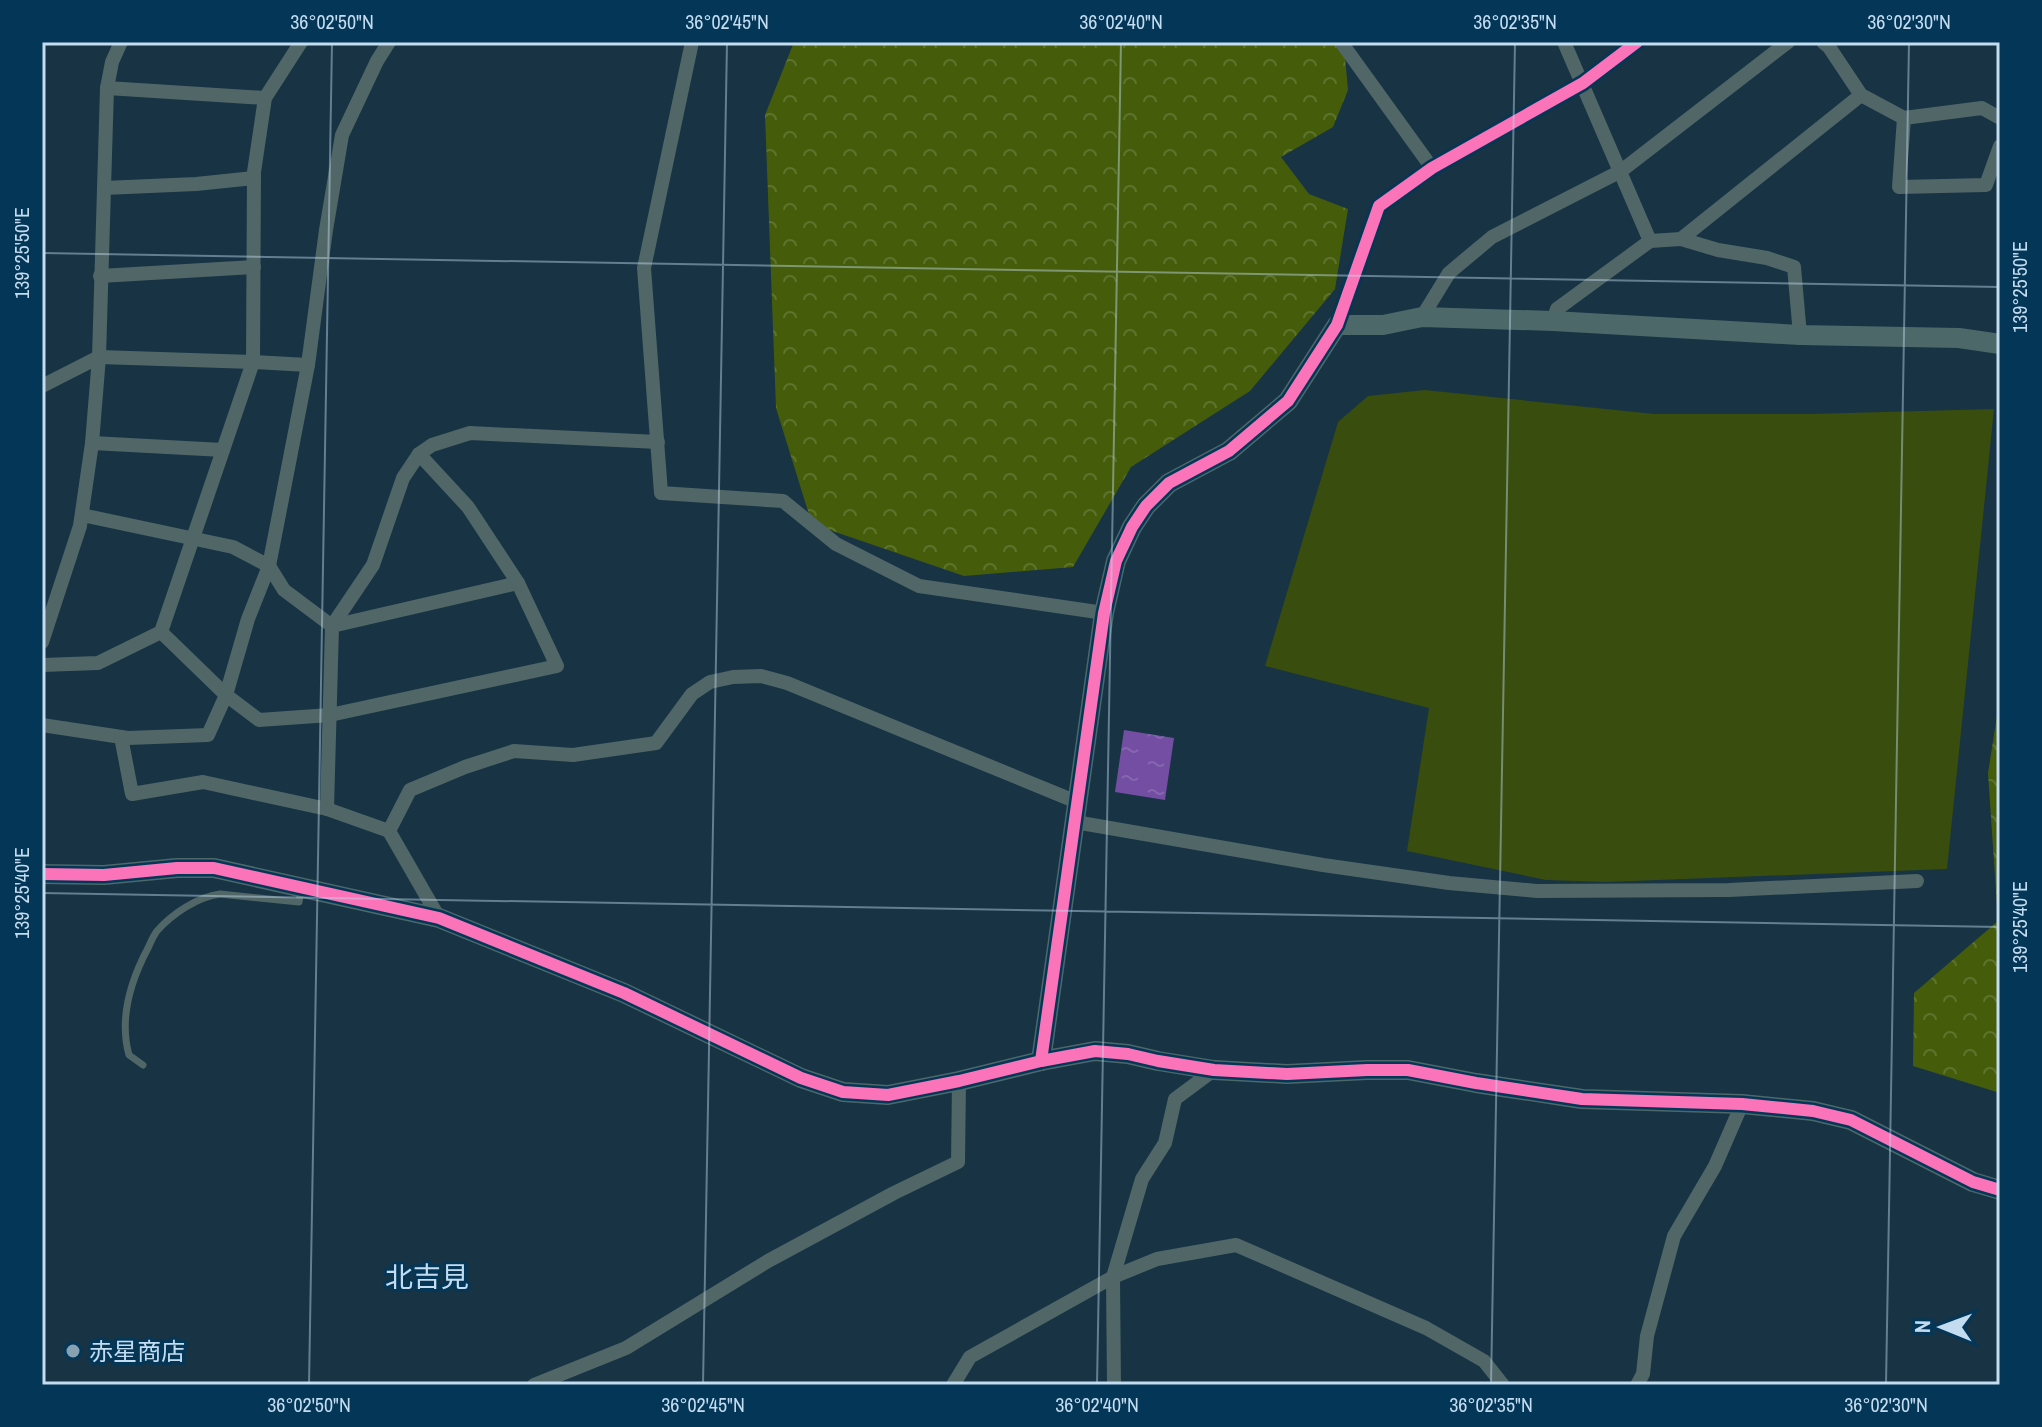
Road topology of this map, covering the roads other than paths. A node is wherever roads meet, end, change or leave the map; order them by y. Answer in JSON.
{"nodes":[{"id":1,"x":121,"y":42,"type":"edge"},
{"id":2,"x":301,"y":42,"type":"edge"},
{"id":3,"x":389,"y":42,"type":"edge"},
{"id":4,"x":692,"y":42,"type":"edge"},
{"id":5,"x":1341,"y":42,"type":"edge"},
{"id":6,"x":1564,"y":42,"type":"edge"},
{"id":7,"x":1637,"y":42,"type":"edge"},
{"id":8,"x":1788,"y":42,"type":"edge"},
{"id":9,"x":1829,"y":44,"type":"edge"},
{"id":10,"x":1583,"y":83,"type":"junction"},
{"id":11,"x":107,"y":88,"type":"junction"},
{"id":12,"x":1861,"y":95,"type":"junction"},
{"id":13,"x":265,"y":98,"type":"junction"},
{"id":14,"x":1904,"y":118,"type":"junction"},
{"id":15,"x":2000,"y":118,"type":"edge"},
{"id":16,"x":2000,"y":146,"type":"edge"},
{"id":17,"x":1432,"y":168,"type":"junction"},
{"id":18,"x":1621,"y":171,"type":"junction"},
{"id":19,"x":254,"y":178,"type":"junction"},
{"id":20,"x":104,"y":188,"type":"junction"},
{"id":21,"x":1681,"y":239,"type":"junction"},
{"id":22,"x":1650,"y":241,"type":"junction"},
{"id":23,"x":254,"y":267,"type":"junction"},
{"id":24,"x":100,"y":276,"type":"junction"},
{"id":25,"x":1422,"y":317,"type":"junction"},
{"id":26,"x":1553,"y":321,"type":"junction"},
{"id":27,"x":1337,"y":325,"type":"junction"},
{"id":28,"x":1800,"y":335,"type":"junction"},
{"id":29,"x":2000,"y":344,"type":"edge"},
{"id":30,"x":99,"y":357,"type":"junction"},
{"id":31,"x":253,"y":362,"type":"junction"},
{"id":32,"x":308,"y":365,"type":"junction"},
{"id":33,"x":42,"y":386,"type":"edge"},
{"id":34,"x":658,"y":442,"type":"junction"},
{"id":35,"x":92,"y":443,"type":"junction"},
{"id":36,"x":223,"y":450,"type":"junction"},
{"id":37,"x":419,"y":454,"type":"junction"},
{"id":38,"x":82,"y":515,"type":"junction"},
{"id":39,"x":192,"y":539,"type":"junction"},
{"id":40,"x":269,"y":566,"type":"junction"},
{"id":41,"x":518,"y":583,"type":"junction"},
{"id":42,"x":1104,"y":613,"type":"junction"},
{"id":43,"x":332,"y":626,"type":"junction"},
{"id":44,"x":161,"y":632,"type":"junction"},
{"id":45,"x":42,"y":642,"type":"edge"},
{"id":46,"x":42,"y":665,"type":"edge"},
{"id":47,"x":226,"y":695,"type":"junction"},
{"id":48,"x":330,"y":715,"type":"junction"},
{"id":49,"x":42,"y":725,"type":"edge"},
{"id":50,"x":121,"y":737,"type":"junction"},
{"id":51,"x":327,"y":809,"type":"junction"},
{"id":52,"x":1076,"y":812,"type":"junction"},
{"id":53,"x":389,"y":831,"type":"junction"},
{"id":54,"x":42,"y":874,"type":"edge"},
{"id":55,"x":1917,"y":881,"type":"dead end"},
{"id":56,"x":302,"y":887,"type":"junction"},
{"id":57,"x":439,"y":918,"type":"junction"},
{"id":58,"x":1041,"y":1061,"type":"junction"},
{"id":59,"x":143,"y":1065,"type":"dead end"},
{"id":60,"x":1214,"y":1070,"type":"junction"},
{"id":61,"x":959,"y":1081,"type":"junction"},
{"id":62,"x":1742,"y":1104,"type":"junction"},
{"id":63,"x":2000,"y":1190,"type":"edge"},
{"id":64,"x":1113,"y":1277,"type":"junction"},
{"id":65,"x":534,"y":1385,"type":"edge"},
{"id":66,"x":953,"y":1385,"type":"edge"},
{"id":67,"x":1114,"y":1385,"type":"edge"},
{"id":68,"x":1503,"y":1385,"type":"edge"},
{"id":69,"x":1637,"y":1385,"type":"edge"}],
"edges":[{"from":1,"to":11,"type":"street"},
{"from":2,"to":13,"type":"street"},
{"from":3,"to":32,"type":"street"},
{"from":4,"to":34,"type":"street"},
{"from":5,"to":17,"type":"street"},
{"from":6,"to":10,"type":"street"},
{"from":7,"to":10,"type":"street"},
{"from":8,"to":18,"type":"street"},
{"from":9,"to":12,"type":"street"},
{"from":10,"to":17,"type":"street"},
{"from":10,"to":18,"type":"street"},
{"from":11,"to":13,"type":"street"},
{"from":11,"to":20,"type":"street"},
{"from":12,"to":14,"type":"street"},
{"from":12,"to":21,"type":"street"},
{"from":13,"to":19,"type":"street"},
{"from":14,"to":15,"type":"street"},
{"from":14,"to":16,"type":"street"},
{"from":17,"to":27,"type":"street"},
{"from":18,"to":22,"type":"street"},
{"from":18,"to":25,"type":"street"},
{"from":19,"to":20,"type":"street"},
{"from":19,"to":23,"type":"street"},
{"from":20,"to":24,"type":"street"},
{"from":21,"to":22,"type":"street"},
{"from":21,"to":28,"type":"street"},
{"from":22,"to":26,"type":"street"},
{"from":23,"to":24,"type":"street"},
{"from":23,"to":31,"type":"street"},
{"from":24,"to":30,"type":"street"},
{"from":25,"to":26,"type":"street"},
{"from":25,"to":27,"type":"street"},
{"from":26,"to":28,"type":"street"},
{"from":27,"to":42,"type":"street"},
{"from":28,"to":29,"type":"street"},
{"from":30,"to":31,"type":"street"},
{"from":30,"to":33,"type":"street"},
{"from":30,"to":35,"type":"street"},
{"from":31,"to":32,"type":"street"},
{"from":31,"to":36,"type":"street"},
{"from":32,"to":40,"type":"street"},
{"from":34,"to":37,"type":"street"},
{"from":34,"to":42,"type":"street"},
{"from":35,"to":36,"type":"street"},
{"from":35,"to":38,"type":"street"},
{"from":36,"to":39,"type":"street"},
{"from":37,"to":41,"type":"street"},
{"from":37,"to":43,"type":"street"},
{"from":38,"to":39,"type":"street"},
{"from":38,"to":45,"type":"street"},
{"from":39,"to":40,"type":"street"},
{"from":39,"to":44,"type":"street"},
{"from":40,"to":43,"type":"street"},
{"from":40,"to":47,"type":"street"},
{"from":41,"to":43,"type":"street"},
{"from":41,"to":48,"type":"street"},
{"from":42,"to":52,"type":"street"},
{"from":43,"to":48,"type":"street"},
{"from":44,"to":46,"type":"street"},
{"from":44,"to":47,"type":"street"},
{"from":47,"to":48,"type":"street"},
{"from":47,"to":50,"type":"street"},
{"from":48,"to":51,"type":"street"},
{"from":49,"to":50,"type":"street"},
{"from":50,"to":51,"type":"street"},
{"from":51,"to":53,"type":"street"},
{"from":52,"to":53,"type":"street"},
{"from":52,"to":55,"type":"street"},
{"from":52,"to":58,"type":"street"},
{"from":53,"to":57,"type":"street"},
{"from":54,"to":56,"type":"street"},
{"from":56,"to":57,"type":"street"},
{"from":56,"to":59,"type":"lane"},
{"from":57,"to":61,"type":"street"},
{"from":58,"to":60,"type":"street"},
{"from":58,"to":61,"type":"street"},
{"from":60,"to":62,"type":"street"},
{"from":60,"to":64,"type":"street"},
{"from":61,"to":65,"type":"street"},
{"from":62,"to":63,"type":"street"},
{"from":62,"to":69,"type":"street"},
{"from":64,"to":66,"type":"street"},
{"from":64,"to":67,"type":"street"},
{"from":64,"to":68,"type":"street"}]}
